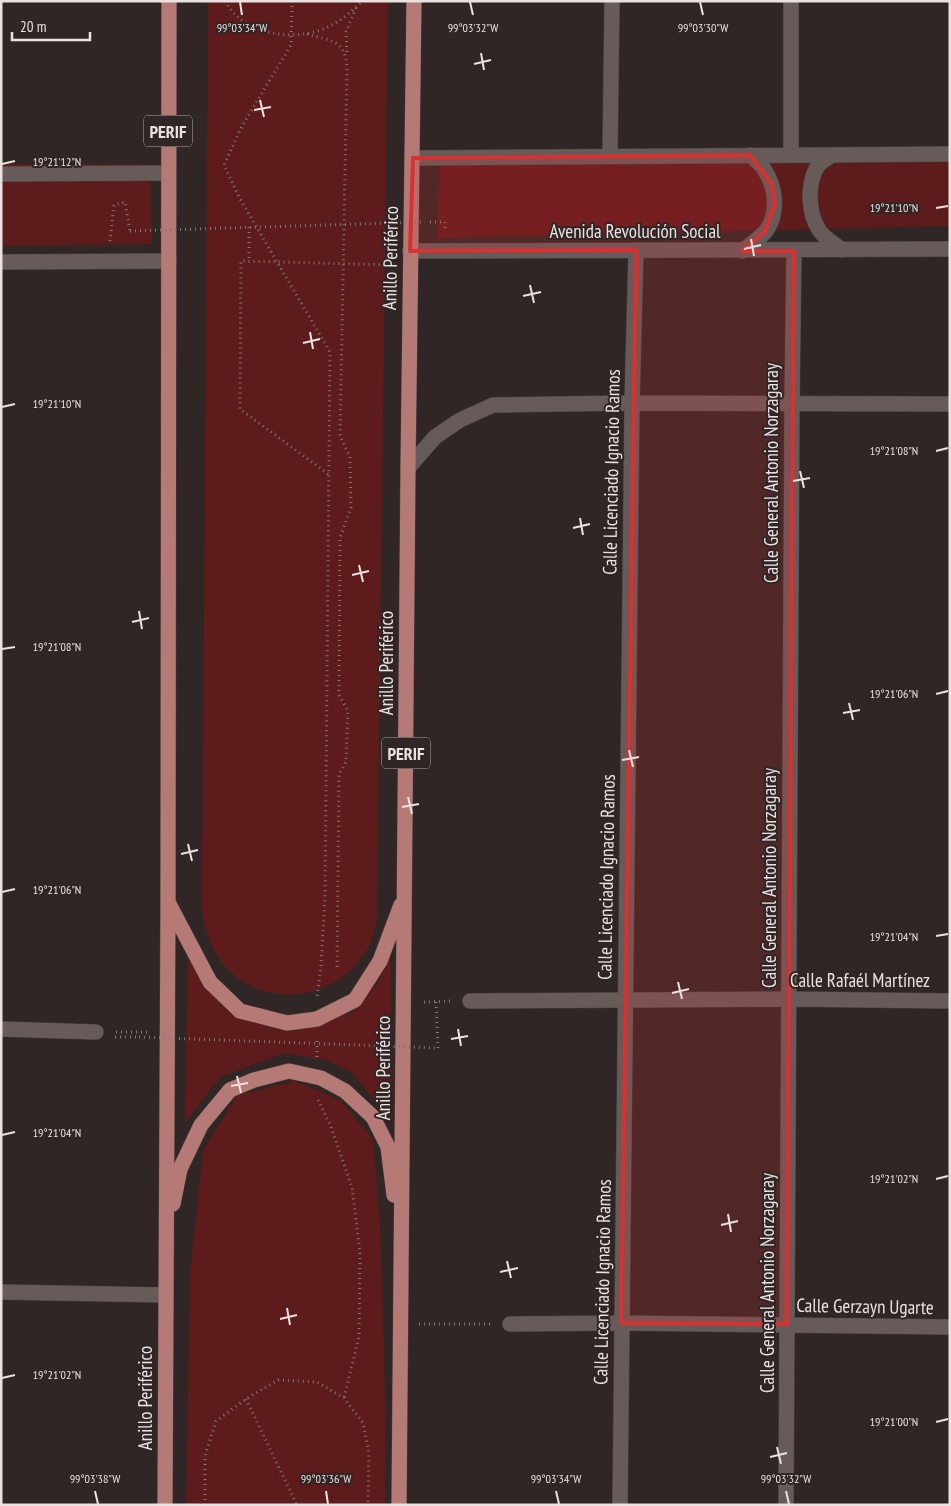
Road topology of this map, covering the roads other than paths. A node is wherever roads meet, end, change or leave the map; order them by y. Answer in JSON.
{"nodes":[{"id":1,"x":169,"y":1,"type":"edge"},
{"id":2,"x":414,"y":1,"type":"edge"},
{"id":3,"x":612,"y":1,"type":"edge"},
{"id":4,"x":791,"y":1,"type":"edge"},
{"id":5,"x":950,"y":154,"type":"edge"},
{"id":6,"x":750,"y":155,"type":"junction"},
{"id":7,"x":790,"y":155,"type":"junction"},
{"id":8,"x":832,"y":155,"type":"junction"},
{"id":9,"x":610,"y":157,"type":"junction"},
{"id":10,"x":413,"y":158,"type":"junction"},
{"id":11,"x":168,"y":173,"type":"junction"},
{"id":12,"x":1,"y":174,"type":"edge"},
{"id":13,"x":950,"y":249,"type":"edge"},
{"id":14,"x":636,"y":250,"type":"junction"},
{"id":15,"x":842,"y":250,"type":"junction"},
{"id":16,"x":742,"y":251,"type":"junction"},
{"id":17,"x":794,"y":251,"type":"junction"},
{"id":18,"x":410,"y":258,"type":"junction"},
{"id":19,"x":170,"y":261,"type":"junction"},
{"id":20,"x":1,"y":262,"type":"edge"},
{"id":21,"x":632,"y":403,"type":"junction"},
{"id":22,"x":792,"y":404,"type":"junction"},
{"id":23,"x":950,"y":404,"type":"edge"},
{"id":24,"x":408,"y":468,"type":"junction"},
{"id":25,"x":404,"y":896,"type":"junction"},
{"id":26,"x":168,"y":903,"type":"junction"},
{"id":27,"x":788,"y":999,"type":"junction"},
{"id":28,"x":470,"y":1000,"type":"dead end"},
{"id":29,"x":625,"y":1001,"type":"junction"},
{"id":30,"x":950,"y":1001,"type":"edge"},
{"id":31,"x":1,"y":1029,"type":"edge"},
{"id":32,"x":96,"y":1032,"type":"dead end"},
{"id":33,"x":166,"y":1234,"type":"junction"},
{"id":34,"x":401,"y":1254,"type":"junction"},
{"id":35,"x":1,"y":1292,"type":"edge"},
{"id":36,"x":166,"y":1296,"type":"junction"},
{"id":37,"x":621,"y":1323,"type":"junction"},
{"id":38,"x":510,"y":1324,"type":"road end"},
{"id":39,"x":787,"y":1324,"type":"junction"},
{"id":40,"x":950,"y":1327,"type":"edge"},
{"id":41,"x":165,"y":1505,"type":"edge"},
{"id":42,"x":399,"y":1505,"type":"edge"},
{"id":43,"x":620,"y":1505,"type":"edge"},
{"id":44,"x":786,"y":1505,"type":"edge"}],
"edges":[{"from":1,"to":11,"type":"main road","name":"Anillo Periférico","number":"PERIF"},
{"from":2,"to":10,"type":"main road","name":"Anillo Periférico","number":"PERIF"},
{"from":3,"to":9,"type":"street"},
{"from":4,"to":7,"type":"street"},
{"from":5,"to":8,"type":"street"},
{"from":6,"to":7,"type":"street"},
{"from":6,"to":9,"type":"street"},
{"from":6,"to":16,"type":"street"},
{"from":7,"to":8,"type":"street"},
{"from":8,"to":15,"type":"street"},
{"from":9,"to":10,"type":"street"},
{"from":10,"to":18,"type":"main road","name":"Anillo Periférico","number":"PERIF"},
{"from":11,"to":12,"type":"street"},
{"from":11,"to":19,"type":"main road","name":"Anillo Periférico","number":"PERIF"},
{"from":13,"to":15,"type":"street","name":"Avenida Revolución Social"},
{"from":14,"to":16,"type":"street","name":"Avenida Revolución Social"},
{"from":14,"to":18,"type":"street","name":"Avenida Revolución Social"},
{"from":14,"to":21,"type":"street","name":"Calle Licenciado Ignacio Ramos"},
{"from":15,"to":17,"type":"street","name":"Avenida Revolución Social"},
{"from":16,"to":17,"type":"street","name":"Avenida Revolución Social"},
{"from":17,"to":22,"type":"street","name":"Calle General Antonio Norzagaray"},
{"from":18,"to":24,"type":"main road","name":"Anillo Periférico","number":"PERIF"},
{"from":19,"to":20,"type":"street"},
{"from":19,"to":26,"type":"main road","name":"Anillo Periférico","number":"PERIF"},
{"from":21,"to":22,"type":"street"},
{"from":21,"to":24,"type":"street"},
{"from":21,"to":29,"type":"street","name":"Calle Licenciado Ignacio Ramos"},
{"from":22,"to":23,"type":"street"},
{"from":22,"to":27,"type":"street","name":"Calle General Antonio Norzagaray"},
{"from":24,"to":25,"type":"main road","name":"Anillo Periférico","number":"PERIF"},
{"from":25,"to":26,"type":"main road"},
{"from":25,"to":34,"type":"main road","name":"Anillo Periférico","number":"PERIF"},
{"from":26,"to":33,"type":"main road","name":"Anillo Periférico","number":"PERIF"},
{"from":27,"to":29,"type":"street","name":"Calle Rafaél Martínez"},
{"from":27,"to":30,"type":"street","name":"Calle Rafaél Martínez"},
{"from":27,"to":39,"type":"street","name":"Calle General Antonio Norzagaray"},
{"from":28,"to":29,"type":"street","name":"Calle Rafaél Martínez"},
{"from":29,"to":37,"type":"street","name":"Calle Licenciado Ignacio Ramos"},
{"from":31,"to":32,"type":"street"},
{"from":33,"to":34,"type":"main road"},
{"from":33,"to":36,"type":"main road","name":"Anillo Periférico","number":"PERIF"},
{"from":34,"to":42,"type":"main road","name":"Anillo Periférico","number":"PERIF"},
{"from":35,"to":36,"type":"street"},
{"from":36,"to":41,"type":"main road","name":"Anillo Periférico","number":"PERIF"},
{"from":37,"to":38,"type":"street","name":"Calle Gerzayn Ugarte"},
{"from":37,"to":39,"type":"street","name":"Calle Gerzayn Ugarte"},
{"from":37,"to":43,"type":"street","name":"Calle Licenciado Ignacio Ramos"},
{"from":39,"to":40,"type":"street","name":"Calle Gerzayn Ugarte"},
{"from":39,"to":44,"type":"street","name":"Calle General Antonio Norzagaray"}]}
